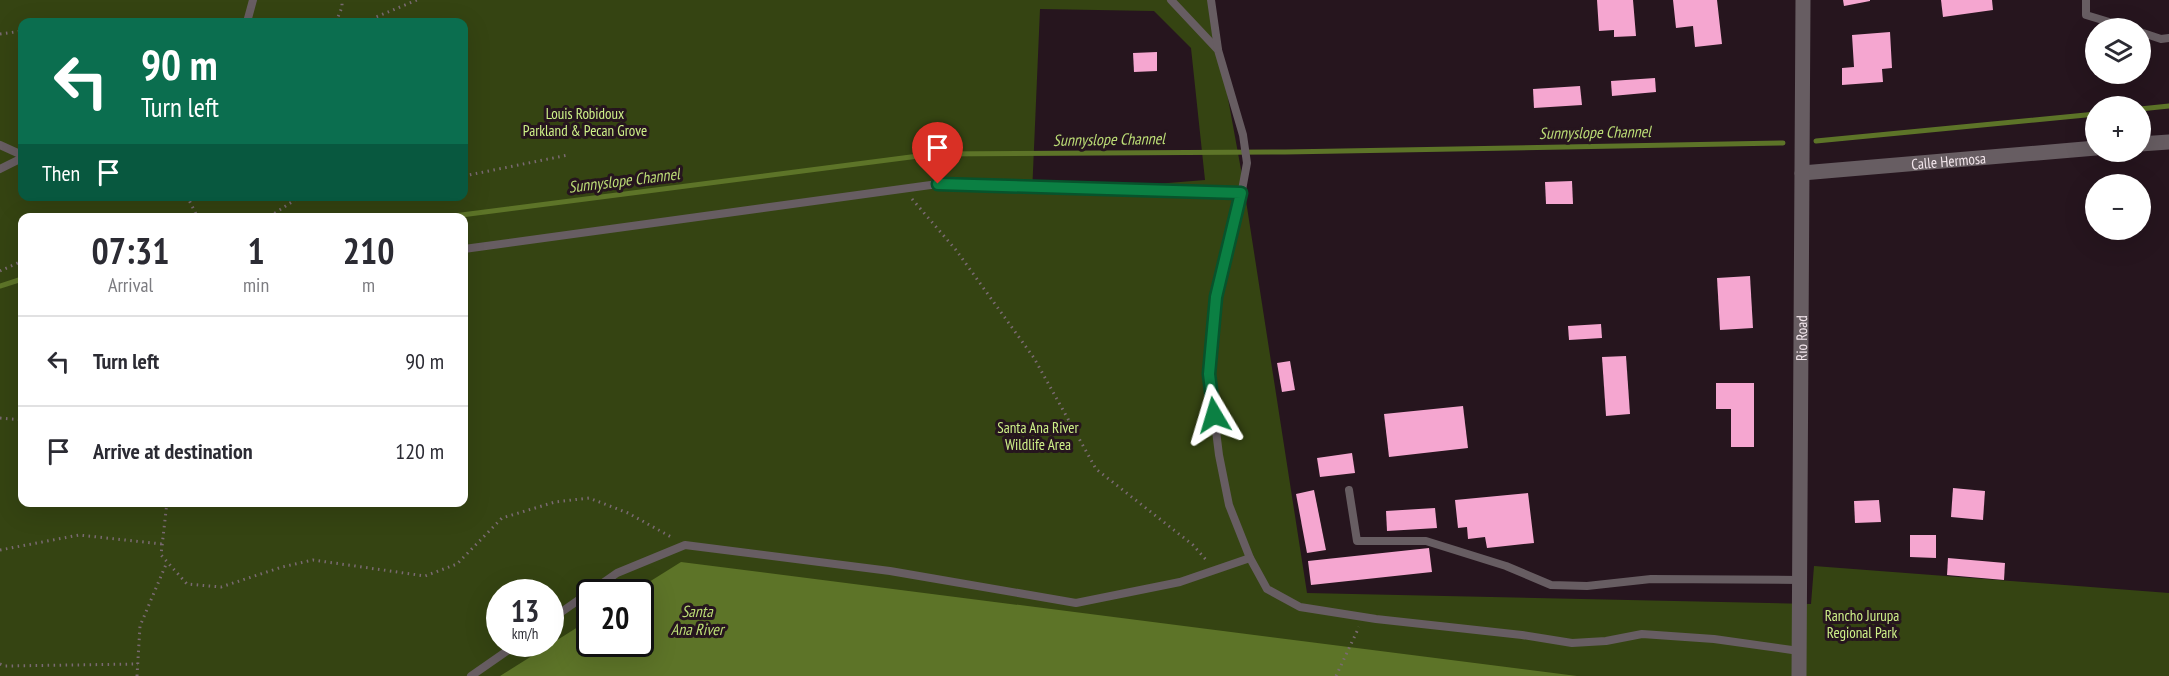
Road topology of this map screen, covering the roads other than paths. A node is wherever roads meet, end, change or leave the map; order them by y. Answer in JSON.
{"nodes":[{"id":1,"x":253,"y":0,"type":"edge"},
{"id":2,"x":1171,"y":0,"type":"edge"},
{"id":3,"x":1210,"y":0,"type":"edge"},
{"id":4,"x":1803,"y":0,"type":"edge"},
{"id":5,"x":2086,"y":0,"type":"edge"},
{"id":6,"x":248,"y":18,"type":"edge"},
{"id":7,"x":2096,"y":18,"type":"edge"},
{"id":8,"x":2151,"y":36,"type":"edge"},
{"id":9,"x":2169,"y":38,"type":"edge"},
{"id":10,"x":1218,"y":50,"type":"junction"},
{"id":11,"x":2169,"y":142,"type":"edge"},
{"id":12,"x":2151,"y":143,"type":"edge"},
{"id":13,"x":0,"y":145,"type":"edge"},
{"id":14,"x":2085,"y":149,"type":"edge"},
{"id":15,"x":18,"y":154,"type":"edge"},
{"id":16,"x":18,"y":158,"type":"edge"},
{"id":17,"x":0,"y":169,"type":"edge"},
{"id":18,"x":1802,"y":173,"type":"junction"},
{"id":19,"x":1241,"y":193,"type":"junction"},
{"id":20,"x":468,"y":248,"type":"edge"},
{"id":21,"x":1349,"y":490,"type":"dead end"},
{"id":22,"x":1250,"y":558,"type":"junction"},
{"id":23,"x":1800,"y":579,"type":"junction"},
{"id":24,"x":564,"y":610,"type":"edge"},
{"id":25,"x":1799,"y":651,"type":"junction"},
{"id":26,"x":498,"y":657,"type":"edge"},
{"id":27,"x":471,"y":676,"type":"edge"},
{"id":28,"x":1799,"y":676,"type":"edge"}],
"edges":[{"from":1,"to":6,"type":"lane"},
{"from":2,"to":10,"type":"lane"},
{"from":3,"to":10,"type":"lane"},
{"from":4,"to":18,"type":"street","name":"Rio Road"},
{"from":5,"to":7,"type":"lane"},
{"from":8,"to":9,"type":"lane"},
{"from":10,"to":19,"type":"lane"},
{"from":11,"to":12,"type":"street"},
{"from":13,"to":15,"type":"lane"},
{"from":14,"to":18,"type":"street","name":"Calle Hermosa"},
{"from":16,"to":17,"type":"lane"},
{"from":18,"to":23,"type":"street","name":"Rio Road"},
{"from":19,"to":20,"type":"lane"},
{"from":19,"to":22,"type":"lane"},
{"from":21,"to":23,"type":"lane"},
{"from":22,"to":24,"type":"lane"},
{"from":22,"to":25,"type":"lane"},
{"from":23,"to":25,"type":"street","name":"Rio Road"},
{"from":25,"to":28,"type":"street","name":"Rio Road"},
{"from":26,"to":27,"type":"lane"}]}
